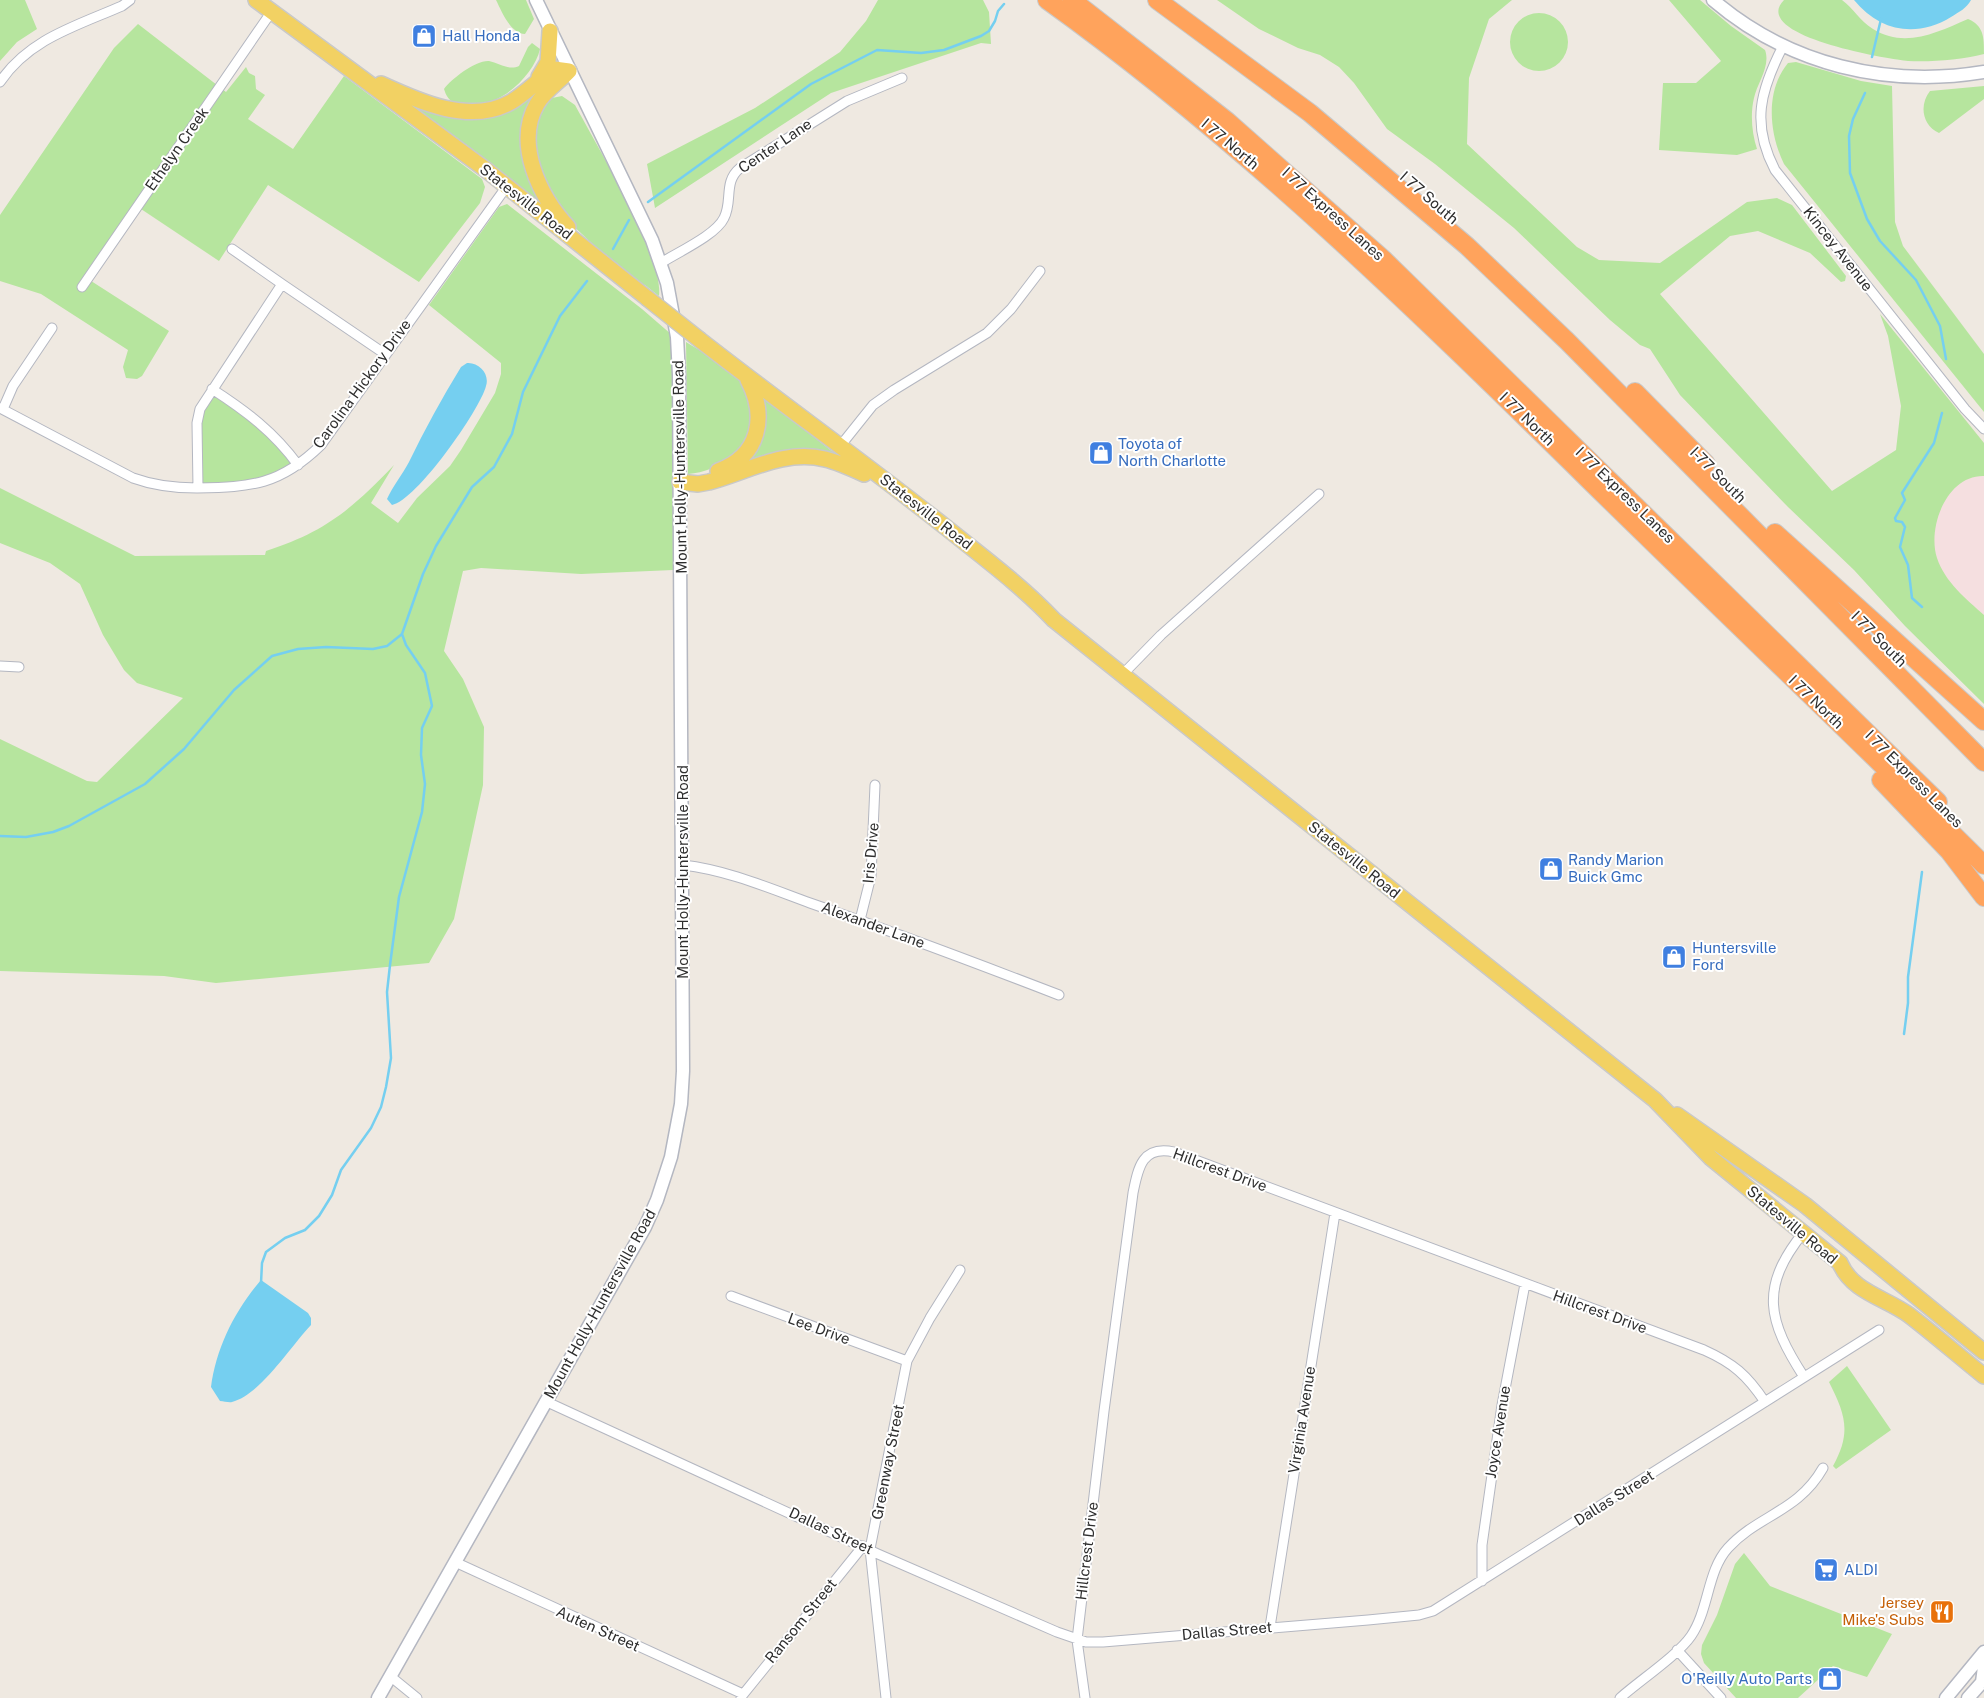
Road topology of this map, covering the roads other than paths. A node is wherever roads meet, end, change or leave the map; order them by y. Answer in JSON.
{"nodes":[{"id":1,"x":130,"y":0,"type":"edge"},
{"id":2,"x":256,"y":0,"type":"edge"},
{"id":3,"x":536,"y":0,"type":"edge"},
{"id":4,"x":1046,"y":0,"type":"edge"},
{"id":5,"x":1072,"y":0,"type":"edge"},
{"id":6,"x":1157,"y":0,"type":"edge"},
{"id":7,"x":1178,"y":0,"type":"edge"},
{"id":8,"x":1713,"y":0,"type":"edge"},
{"id":9,"x":272,"y":11,"type":"junction"},
{"id":10,"x":550,"y":31,"type":"junction"},
{"id":11,"x":1783,"y":46,"type":"junction"},
{"id":12,"x":348,"y":68,"type":"junction"},
{"id":13,"x":569,"y":71,"type":"junction"},
{"id":14,"x":1984,"y":72,"type":"edge"},
{"id":15,"x":902,"y":78,"type":"dead end"},
{"id":16,"x":537,"y":80,"type":"junction"},
{"id":17,"x":0,"y":82,"type":"edge"},
{"id":18,"x":507,"y":186,"type":"junction"},
{"id":19,"x":232,"y":250,"type":"dead end"},
{"id":20,"x":597,"y":257,"type":"junction"},
{"id":21,"x":661,"y":263,"type":"junction"},
{"id":22,"x":1040,"y":271,"type":"dead end"},
{"id":23,"x":282,"y":284,"type":"junction"},
{"id":24,"x":82,"y":288,"type":"dead end"},
{"id":25,"x":52,"y":328,"type":"dead end"},
{"id":26,"x":385,"y":354,"type":"junction"},
{"id":27,"x":746,"y":376,"type":"junction"},
{"id":28,"x":212,"y":389,"type":"junction"},
{"id":29,"x":1,"y":409,"type":"edge"},
{"id":30,"x":791,"y":411,"type":"junction"},
{"id":31,"x":1661,"y":418,"type":"joint"},
{"id":32,"x":1984,"y":429,"type":"edge"},
{"id":33,"x":841,"y":446,"type":"junction"},
{"id":34,"x":298,"y":465,"type":"junction"},
{"id":35,"x":864,"y":474,"type":"junction"},
{"id":36,"x":680,"y":482,"type":"junction"},
{"id":37,"x":198,"y":488,"type":"junction"},
{"id":38,"x":1319,"y":494,"type":"dead end"},
{"id":39,"x":1774,"y":533,"type":"junction"},
{"id":40,"x":1054,"y":620,"type":"junction"},
{"id":41,"x":0,"y":666,"type":"edge"},
{"id":42,"x":19,"y":667,"type":"dead end"},
{"id":43,"x":1122,"y":675,"type":"junction"},
{"id":44,"x":1790,"y":677,"type":"junction"},
{"id":45,"x":1984,"y":721,"type":"edge"},
{"id":46,"x":1984,"y":745,"type":"edge"},
{"id":47,"x":1984,"y":762,"type":"edge"},
{"id":48,"x":875,"y":784,"type":"dead end"},
{"id":49,"x":1984,"y":848,"type":"edge"},
{"id":50,"x":683,"y":865,"type":"junction"},
{"id":51,"x":1984,"y":865,"type":"edge"},
{"id":52,"x":1984,"y":897,"type":"edge"},
{"id":53,"x":860,"y":920,"type":"junction"},
{"id":54,"x":1059,"y":995,"type":"dead end"},
{"id":55,"x":1655,"y":1100,"type":"junction"},
{"id":56,"x":1335,"y":1213,"type":"junction"},
{"id":57,"x":1803,"y":1233,"type":"junction"},
{"id":58,"x":1840,"y":1263,"type":"junction"},
{"id":59,"x":960,"y":1270,"type":"dead end"},
{"id":60,"x":1887,"y":1270,"type":"junction"},
{"id":61,"x":1525,"y":1284,"type":"junction"},
{"id":62,"x":731,"y":1296,"type":"dead end"},
{"id":63,"x":1879,"y":1330,"type":"dead end"},
{"id":64,"x":1984,"y":1352,"type":"edge"},
{"id":65,"x":907,"y":1361,"type":"junction"},
{"id":66,"x":1984,"y":1376,"type":"edge"},
{"id":67,"x":1804,"y":1377,"type":"junction"},
{"id":68,"x":545,"y":1401,"type":"junction"},
{"id":69,"x":1764,"y":1402,"type":"junction"},
{"id":70,"x":1823,"y":1468,"type":"dead end"},
{"id":71,"x":866,"y":1548,"type":"junction"},
{"id":72,"x":454,"y":1562,"type":"junction"},
{"id":73,"x":1482,"y":1581,"type":"junction"},
{"id":74,"x":1270,"y":1627,"type":"junction"},
{"id":75,"x":1077,"y":1640,"type":"junction"},
{"id":76,"x":1677,"y":1650,"type":"junction"},
{"id":77,"x":1984,"y":1652,"type":"edge"},
{"id":78,"x":1984,"y":1667,"type":"edge"},
{"id":79,"x":390,"y":1676,"type":"junction"},
{"id":80,"x":1983,"y":1681,"type":"edge"},
{"id":81,"x":741,"y":1696,"type":"edge"},
{"id":82,"x":378,"y":1698,"type":"edge"},
{"id":83,"x":417,"y":1698,"type":"edge"},
{"id":84,"x":886,"y":1698,"type":"edge"},
{"id":85,"x":1085,"y":1698,"type":"edge"},
{"id":86,"x":1620,"y":1698,"type":"edge"},
{"id":87,"x":1721,"y":1698,"type":"edge"},
{"id":88,"x":1946,"y":1698,"type":"edge"},
{"id":89,"x":1968,"y":1698,"type":"edge"}],
"edges":[{"from":1,"to":17,"type":"street"},
{"from":2,"to":9,"type":"main road","name":"Statesville Road"},
{"from":3,"to":10,"type":"main road","name":"Mount Holly-Huntersville Road"},
{"from":4,"to":44,"type":"highway","name":"I 77 North"},
{"from":5,"to":49,"type":"highway","name":"I 77 Express Lanes"},
{"from":6,"to":47,"type":"highway"},
{"from":7,"to":31,"type":"highway","name":"I 77 South"},
{"from":8,"to":11,"type":"main road"},
{"from":9,"to":12,"type":"main road","name":"Statesville Road"},
{"from":9,"to":24,"type":"street","name":"Ethelyn Creek"},
{"from":10,"to":13,"type":"main road","name":"Mount Holly-Huntersville Road"},
{"from":10,"to":16,"type":"main road"},
{"from":11,"to":14,"type":"main road"},
{"from":11,"to":32,"type":"street","name":"Kincey Avenue"},
{"from":12,"to":16,"type":"main road"},
{"from":12,"to":18,"type":"main road","name":"Statesville Road"},
{"from":13,"to":16,"type":"main road"},
{"from":13,"to":20,"type":"main road"},
{"from":13,"to":21,"type":"main road","name":"Mount Holly-Huntersville Road"},
{"from":15,"to":21,"type":"street","name":"Center Lane"},
{"from":18,"to":20,"type":"main road","name":"Statesville Road"},
{"from":18,"to":26,"type":"street","name":"Carolina Hickory Drive"},
{"from":19,"to":23,"type":"street"},
{"from":20,"to":27,"type":"main road","name":"Statesville Road","bridge":true},
{"from":21,"to":36,"type":"main road","name":"Mount Holly-Huntersville Road"},
{"from":22,"to":33,"type":"street"},
{"from":23,"to":26,"type":"street"},
{"from":23,"to":28,"type":"street"},
{"from":25,"to":29,"type":"street"},
{"from":26,"to":34,"type":"street","name":"Carolina Hickory Drive"},
{"from":27,"to":30,"type":"main road","name":"Statesville Road"},
{"from":27,"to":36,"type":"main road"},
{"from":28,"to":34,"type":"street"},
{"from":28,"to":37,"type":"street"},
{"from":29,"to":37,"type":"street","name":"Carolina Hickory Drive"},
{"from":30,"to":33,"type":"main road","name":"Statesville Road"},
{"from":30,"to":35,"type":"main road","name":"Statesville Road"},
{"from":31,"to":39,"type":"highway","name":"I-77 South"},
{"from":33,"to":40,"type":"main road","name":"Statesville Road"},
{"from":34,"to":37,"type":"street","name":"Carolina Hickory Drive"},
{"from":35,"to":36,"type":"main road"},
{"from":35,"to":40,"type":"main road","name":"Statesville Road"},
{"from":36,"to":50,"type":"main road","name":"Mount Holly-Huntersville Road"},
{"from":38,"to":43,"type":"street"},
{"from":39,"to":45,"type":"highway"},
{"from":39,"to":46,"type":"highway","name":"I 77 South"},
{"from":40,"to":43,"type":"main road","name":"Statesville Road"},
{"from":41,"to":42,"type":"street"},
{"from":43,"to":55,"type":"main road","name":"Statesville Road"},
{"from":44,"to":51,"type":"highway","name":"I 77 North"},
{"from":44,"to":52,"type":"highway"},
{"from":48,"to":53,"type":"street","name":"Iris Drive"},
{"from":50,"to":53,"type":"street","name":"Alexander Lane"},
{"from":50,"to":68,"type":"main road","name":"Mount Holly-Huntersville Road"},
{"from":53,"to":54,"type":"street","name":"Alexander Lane"},
{"from":55,"to":57,"type":"main road","name":"Statesville Road"},
{"from":55,"to":60,"type":"main road","name":"Statesville Road"},
{"from":56,"to":61,"type":"street","name":"Hillcrest Drive"},
{"from":56,"to":74,"type":"street","name":"Virginia Avenue"},
{"from":56,"to":75,"type":"street","name":"Hillcrest Drive"},
{"from":57,"to":58,"type":"main road","name":"Statesville Road"},
{"from":57,"to":67,"type":"street"},
{"from":58,"to":60,"type":"main road"},
{"from":58,"to":66,"type":"main road","name":"Statesville Road"},
{"from":59,"to":65,"type":"street","name":"Greenway Street"},
{"from":60,"to":64,"type":"main road","name":"Statesville Road"},
{"from":61,"to":69,"type":"street","name":"Hillcrest Drive"},
{"from":61,"to":73,"type":"street","name":"Joyce Avenue"},
{"from":62,"to":65,"type":"street","name":"Lee Drive"},
{"from":63,"to":67,"type":"street","name":"Dallas Street"},
{"from":65,"to":71,"type":"street","name":"Greenway Street"},
{"from":67,"to":69,"type":"street","name":"Dallas Street"},
{"from":68,"to":71,"type":"street","name":"Dallas Street"},
{"from":68,"to":72,"type":"main road","name":"Mount Holly-Huntersville Road"},
{"from":69,"to":73,"type":"street","name":"Dallas Street"},
{"from":70,"to":76,"type":"street"},
{"from":71,"to":75,"type":"street","name":"Dallas Street"},
{"from":71,"to":81,"type":"street","name":"Ransom Street"},
{"from":71,"to":84,"type":"street","name":"Greenway Street"},
{"from":72,"to":79,"type":"main road","name":"Mount Holly-Huntersville Road"},
{"from":72,"to":81,"type":"street","name":"Auten Street"},
{"from":73,"to":74,"type":"street","name":"Dallas Street"},
{"from":74,"to":75,"type":"street","name":"Dallas Street"},
{"from":75,"to":85,"type":"street","name":"Hillcrest Drive"},
{"from":76,"to":86,"type":"street"},
{"from":76,"to":87,"type":"street"},
{"from":77,"to":88,"type":"main road"},
{"from":78,"to":80,"type":"main road"},
{"from":79,"to":82,"type":"main road","name":"Mount Holly-Huntersville Road"},
{"from":79,"to":83,"type":"street"},
{"from":80,"to":89,"type":"main road"}]}
